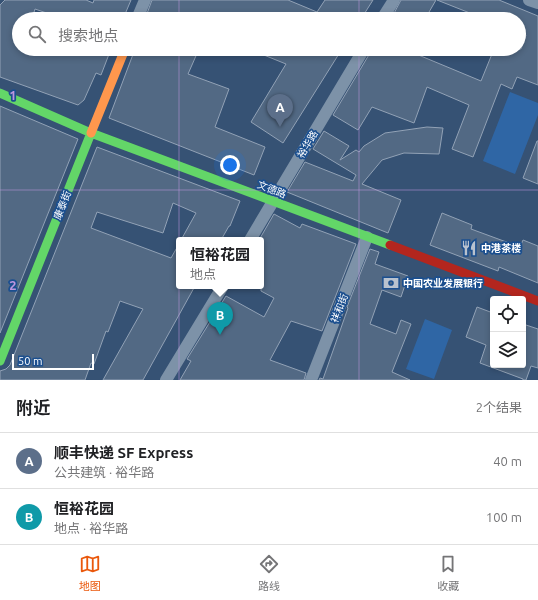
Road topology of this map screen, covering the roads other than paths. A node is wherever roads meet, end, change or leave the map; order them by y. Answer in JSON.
{"nodes":[{"id":1,"x":144,"y":0,"type":"edge"},
{"id":2,"x":394,"y":0,"type":"edge"},
{"id":3,"x":529,"y":0,"type":"edge"},
{"id":4,"x":538,"y":3,"type":"edge"},
{"id":5,"x":140,"y":12,"type":"edge"},
{"id":6,"x":386,"y":12,"type":"edge"},
{"id":7,"x":122,"y":56,"type":"edge"},
{"id":8,"x":360,"y":56,"type":"edge"},
{"id":9,"x":0,"y":93,"type":"edge"},
{"id":10,"x":91,"y":133,"type":"junction"},
{"id":11,"x":273,"y":202,"type":"junction"},
{"id":12,"x":252,"y":237,"type":"edge"},
{"id":13,"x":367,"y":237,"type":"junction"},
{"id":14,"x":221,"y":289,"type":"edge"},
{"id":15,"x":538,"y":301,"type":"edge"},
{"id":16,"x":0,"y":361,"type":"edge"},
{"id":17,"x":166,"y":380,"type":"edge"},
{"id":18,"x":311,"y":380,"type":"edge"}],
"edges":[{"from":1,"to":5,"type":"street"},
{"from":2,"to":6,"type":"street"},
{"from":3,"to":4,"type":"street"},
{"from":7,"to":10,"type":"street","name":"康泰街"},
{"from":8,"to":11,"type":"street","name":"裕华路"},
{"from":9,"to":10,"type":"street","name":"文德路"},
{"from":10,"to":11,"type":"street","name":"文德路"},
{"from":10,"to":16,"type":"street","name":"康泰街"},
{"from":11,"to":12,"type":"street","name":"裕华路"},
{"from":11,"to":13,"type":"street","name":"文德路"},
{"from":13,"to":15,"type":"street","name":"文德路"},
{"from":13,"to":18,"type":"street","name":"祥和街"},
{"from":14,"to":17,"type":"street"}]}
